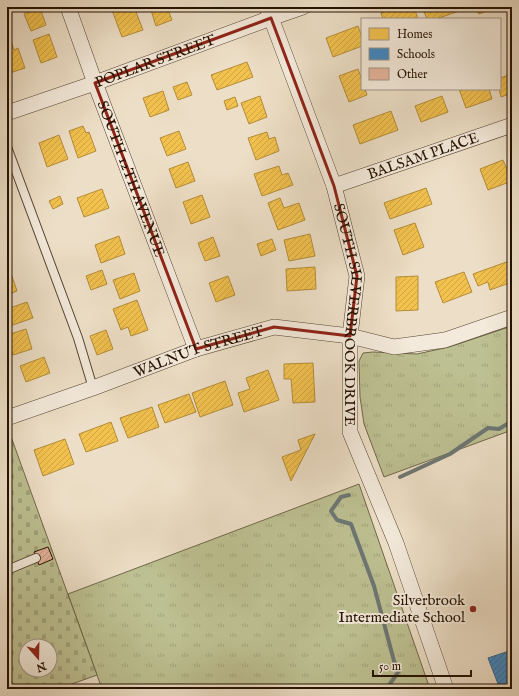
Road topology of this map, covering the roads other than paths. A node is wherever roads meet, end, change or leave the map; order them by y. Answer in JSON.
{"nodes":[{"id":1,"x":68,"y":7,"type":"edge"},
{"id":2,"x":303,"y":7,"type":"edge"},
{"id":3,"x":269,"y":12,"type":"edge"},
{"id":4,"x":95,"y":83,"type":"junction"},
{"id":5,"x":7,"y":113,"type":"edge"},
{"id":6,"x":512,"y":125,"type":"edge"},
{"id":7,"x":7,"y":147,"type":"edge"},
{"id":8,"x":334,"y":186,"type":"junction"},
{"id":9,"x":512,"y":317,"type":"edge"},
{"id":10,"x":350,"y":336,"type":"junction"},
{"id":11,"x":196,"y":349,"type":"junction"},
{"id":12,"x":93,"y":388,"type":"junction"},
{"id":13,"x":7,"y":418,"type":"edge"},
{"id":14,"x":36,"y":558,"type":"dead end"},
{"id":15,"x":7,"y":570,"type":"edge"},
{"id":16,"x":446,"y":689,"type":"edge"}],
"edges":[{"from":1,"to":4,"type":"street","name":"SOUTH 12TH AVENUE"},
{"from":2,"to":3,"type":"street","name":"POPLAR STREET"},
{"from":3,"to":4,"type":"street","name":"POPLAR STREET"},
{"from":3,"to":8,"type":"street","name":"SOUTH SILVERBROOK DRIVE"},
{"from":4,"to":5,"type":"street","name":"POPLAR STREET"},
{"from":4,"to":11,"type":"street","name":"SOUTH 12TH AVENUE"},
{"from":6,"to":8,"type":"street","name":"BALSAM PLACE"},
{"from":7,"to":12,"type":"lane"},
{"from":8,"to":10,"type":"street","name":"SOUTH SILVERBROOK DRIVE"},
{"from":9,"to":10,"type":"street","name":"WALNUT STREET"},
{"from":10,"to":11,"type":"street","name":"WALNUT STREET"},
{"from":10,"to":16,"type":"street","name":"SOUTH SILVERBROOK DRIVE"},
{"from":11,"to":12,"type":"street","name":"WALNUT STREET"},
{"from":12,"to":13,"type":"street","name":"WALNUT STREET"},
{"from":14,"to":15,"type":"lane"}]}
